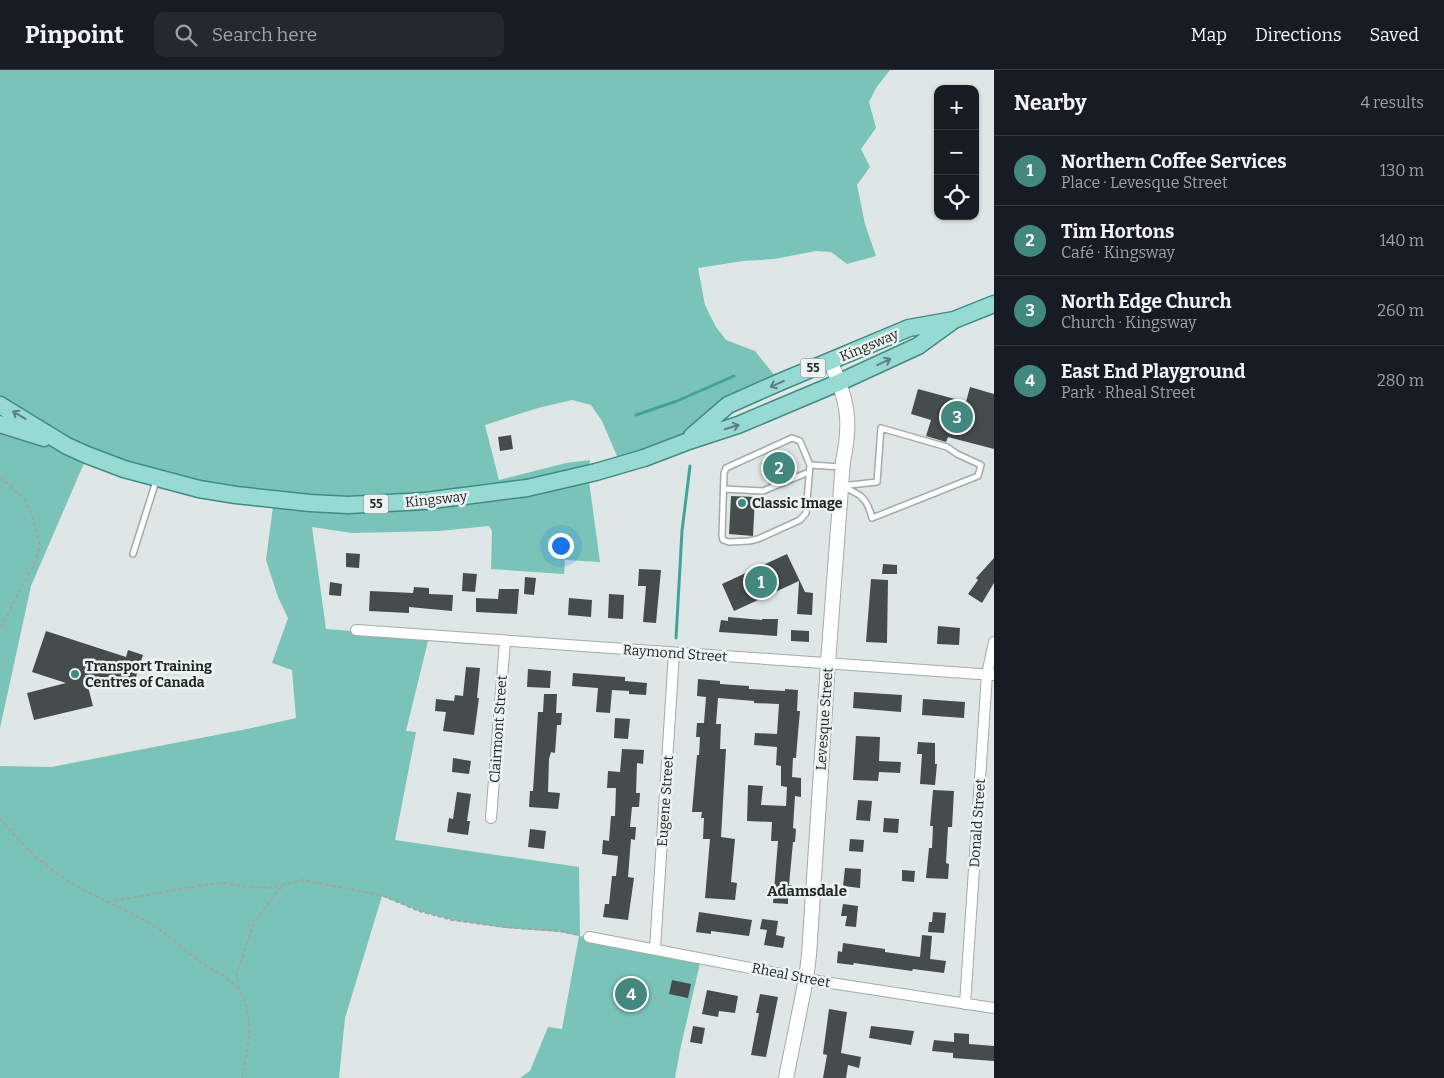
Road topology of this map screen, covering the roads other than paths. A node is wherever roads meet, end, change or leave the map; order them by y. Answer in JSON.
{"nodes":[{"id":1,"x":994,"y":304,"type":"edge"},
{"id":2,"x":954,"y":320,"type":"junction"},
{"id":3,"x":830,"y":361,"type":"junction"},
{"id":4,"x":840,"y":382,"type":"junction"},
{"id":5,"x":0,"y":405,"type":"edge"},
{"id":6,"x":0,"y":424,"type":"edge"},
{"id":7,"x":686,"y":442,"type":"junction"},
{"id":8,"x":67,"y":446,"type":"junction"},
{"id":9,"x":810,"y":465,"type":"junction"},
{"id":10,"x":843,"y":467,"type":"junction"},
{"id":11,"x":809,"y":472,"type":"junction"},
{"id":12,"x":156,"y":478,"type":"junction"},
{"id":13,"x":841,"y":486,"type":"junction"},
{"id":14,"x":724,"y":489,"type":"junction"},
{"id":15,"x":807,"y":505,"type":"junction"},
{"id":16,"x":840,"y":508,"type":"junction"},
{"id":17,"x":133,"y":554,"type":"dead end"},
{"id":18,"x":356,"y":630,"type":"dead end"},
{"id":19,"x":505,"y":641,"type":"junction"},
{"id":20,"x":994,"y":642,"type":"edge"},
{"id":21,"x":674,"y":653,"type":"junction"},
{"id":22,"x":828,"y":662,"type":"junction"},
{"id":23,"x":991,"y":674,"type":"edge"},
{"id":24,"x":491,"y":818,"type":"dead end"},
{"id":25,"x":589,"y":937,"type":"road end"},
{"id":26,"x":655,"y":949,"type":"junction"},
{"id":27,"x":806,"y":979,"type":"junction"},
{"id":28,"x":965,"y":1004,"type":"junction"},
{"id":29,"x":994,"y":1008,"type":"edge"},
{"id":30,"x":786,"y":1078,"type":"edge"}],
"edges":[{"from":1,"to":2,"type":"main road","name":"Kingsway","number":"55"},
{"from":2,"to":3,"type":"main road","name":"Kingsway","number":"55"},
{"from":4,"to":2,"type":"main road","name":"Kingsway","number":"55","one_way":true},
{"from":3,"to":4,"type":"street","name":"Levesque Street"},
{"from":3,"to":7,"type":"main road","name":"Kingsway","number":"55","one_way":true},
{"from":7,"to":4,"type":"main road","name":"Kingsway","number":"55","one_way":true},
{"from":4,"to":10,"type":"street","name":"Levesque Street"},
{"from":8,"to":5,"type":"main road","name":"Kingsway","number":"55","one_way":true},
{"from":6,"to":8,"type":"main road","name":"Kingsway","number":"55"},
{"from":7,"to":12,"type":"main road","name":"Kingsway","number":"55"},
{"from":8,"to":12,"type":"main road","name":"Kingsway","number":"55"},
{"from":9,"to":10,"type":"lane"},
{"from":9,"to":11,"type":"lane"},
{"from":9,"to":14,"type":"lane"},
{"from":10,"to":13,"type":"street","name":"Levesque Street"},
{"from":11,"to":14,"type":"lane"},
{"from":11,"to":15,"type":"lane"},
{"from":12,"to":17,"type":"lane"},
{"from":13,"to":13,"type":"lane"},
{"from":13,"to":16,"type":"street","name":"Levesque Street"},
{"from":14,"to":15,"type":"lane"},
{"from":15,"to":16,"type":"lane"},
{"from":16,"to":22,"type":"street","name":"Levesque Street"},
{"from":18,"to":19,"type":"street","name":"Raymond Street"},
{"from":19,"to":21,"type":"street","name":"Raymond Street"},
{"from":19,"to":24,"type":"street","name":"Clairmont Street"},
{"from":20,"to":23,"type":"street","name":"Donald Street"},
{"from":21,"to":22,"type":"street","name":"Raymond Street"},
{"from":21,"to":26,"type":"street","name":"Eugene Street"},
{"from":22,"to":23,"type":"street","name":"Raymond Street"},
{"from":22,"to":27,"type":"street","name":"Levesque Street"},
{"from":23,"to":28,"type":"street","name":"Donald Street"},
{"from":25,"to":26,"type":"street","name":"Rheal Street"},
{"from":26,"to":27,"type":"street","name":"Rheal Street"},
{"from":27,"to":28,"type":"street","name":"Rheal Street"},
{"from":27,"to":30,"type":"street","name":"Levesque Street"},
{"from":28,"to":29,"type":"street","name":"Rheal Street"}]}
